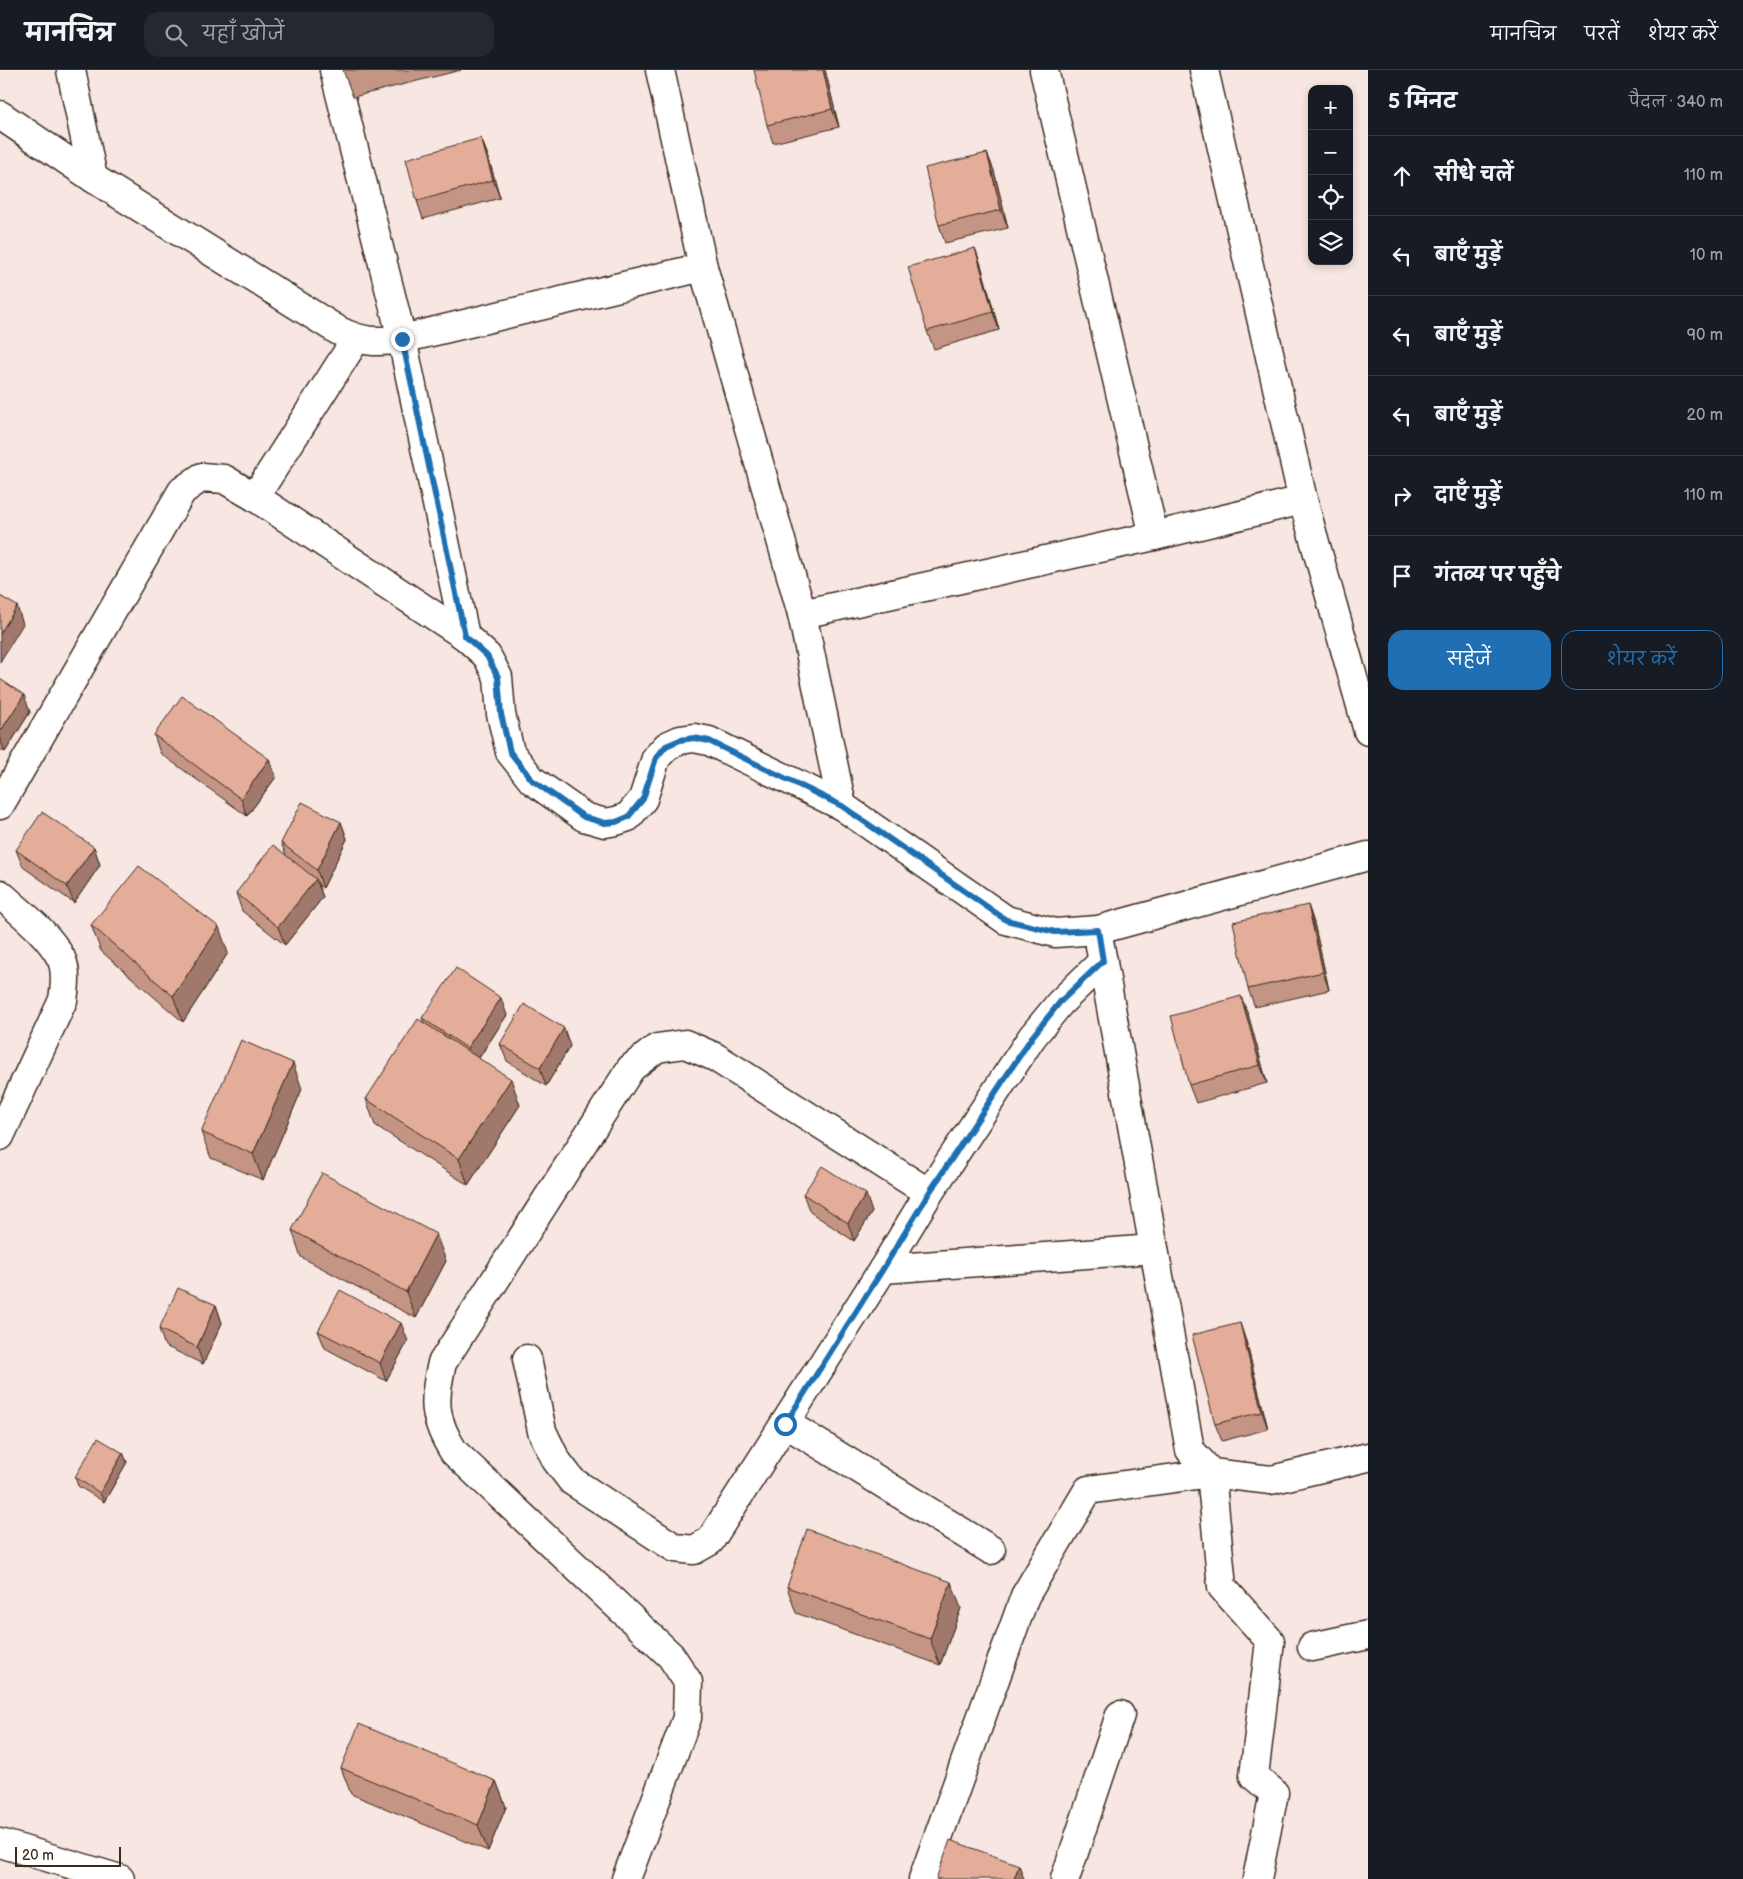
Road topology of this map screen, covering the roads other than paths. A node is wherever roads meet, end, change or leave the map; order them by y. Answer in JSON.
{"nodes":[{"id":1,"x":71,"y":70,"type":"edge"},
{"id":2,"x":334,"y":70,"type":"edge"},
{"id":3,"x":660,"y":70,"type":"edge"},
{"id":4,"x":1044,"y":70,"type":"edge"},
{"id":5,"x":1204,"y":70,"type":"edge"},
{"id":6,"x":0,"y":115,"type":"edge"},
{"id":7,"x":93,"y":178,"type":"junction"},
{"id":8,"x":703,"y":267,"type":"junction"},
{"id":9,"x":356,"y":339,"type":"junction"},
{"id":10,"x":402,"y":339,"type":"junction"},
{"id":11,"x":255,"y":497,"type":"junction"},
{"id":12,"x":1303,"y":500,"type":"junction"},
{"id":13,"x":1154,"y":536,"type":"junction"},
{"id":14,"x":802,"y":614,"type":"junction"},
{"id":15,"x":465,"y":636,"type":"junction"},
{"id":16,"x":1368,"y":731,"type":"edge"},
{"id":17,"x":0,"y":805,"type":"edge"},
{"id":18,"x":842,"y":806,"type":"junction"},
{"id":19,"x":1368,"y":856,"type":"edge"},
{"id":20,"x":0,"y":894,"type":"edge"},
{"id":21,"x":1098,"y":930,"type":"junction"},
{"id":22,"x":1103,"y":961,"type":"junction"},
{"id":23,"x":0,"y":1136,"type":"edge"},
{"id":24,"x":929,"y":1193,"type":"junction"},
{"id":25,"x":1154,"y":1248,"type":"junction"},
{"id":26,"x":883,"y":1269,"type":"junction"},
{"id":27,"x":527,"y":1359,"type":"dead end"},
{"id":28,"x":785,"y":1424,"type":"junction"},
{"id":29,"x":1368,"y":1457,"type":"edge"},
{"id":30,"x":1211,"y":1473,"type":"junction"},
{"id":31,"x":991,"y":1550,"type":"dead end"},
{"id":32,"x":1368,"y":1635,"type":"edge"},
{"id":33,"x":1312,"y":1647,"type":"dead end"},
{"id":34,"x":1120,"y":1715,"type":"dead end"},
{"id":35,"x":0,"y":1843,"type":"edge"},
{"id":36,"x":120,"y":1879,"type":"edge"},
{"id":37,"x":626,"y":1879,"type":"edge"},
{"id":38,"x":924,"y":1879,"type":"edge"},
{"id":39,"x":1065,"y":1879,"type":"edge"},
{"id":40,"x":1257,"y":1879,"type":"edge"}],
"edges":[{"from":1,"to":7,"type":"street"},
{"from":2,"to":10,"type":"street"},
{"from":3,"to":8,"type":"street"},
{"from":4,"to":13,"type":"street"},
{"from":5,"to":12,"type":"street"},
{"from":6,"to":7,"type":"street"},
{"from":7,"to":9,"type":"street"},
{"from":8,"to":10,"type":"street"},
{"from":8,"to":14,"type":"street"},
{"from":9,"to":10,"type":"street"},
{"from":9,"to":11,"type":"street"},
{"from":10,"to":15,"type":"street"},
{"from":11,"to":15,"type":"street"},
{"from":11,"to":17,"type":"street"},
{"from":12,"to":13,"type":"street"},
{"from":12,"to":16,"type":"street"},
{"from":13,"to":14,"type":"street"},
{"from":14,"to":18,"type":"street"},
{"from":15,"to":18,"type":"street"},
{"from":18,"to":21,"type":"street"},
{"from":19,"to":21,"type":"street"},
{"from":20,"to":23,"type":"street"},
{"from":21,"to":22,"type":"street"},
{"from":22,"to":24,"type":"street"},
{"from":22,"to":25,"type":"street"},
{"from":24,"to":26,"type":"street"},
{"from":24,"to":37,"type":"street"},
{"from":25,"to":26,"type":"street"},
{"from":25,"to":30,"type":"street"},
{"from":26,"to":28,"type":"street"},
{"from":27,"to":28,"type":"street"},
{"from":28,"to":31,"type":"street"},
{"from":29,"to":30,"type":"street"},
{"from":30,"to":38,"type":"street"},
{"from":30,"to":40,"type":"street"},
{"from":32,"to":33,"type":"street"},
{"from":34,"to":39,"type":"street"},
{"from":35,"to":36,"type":"street"}]}
